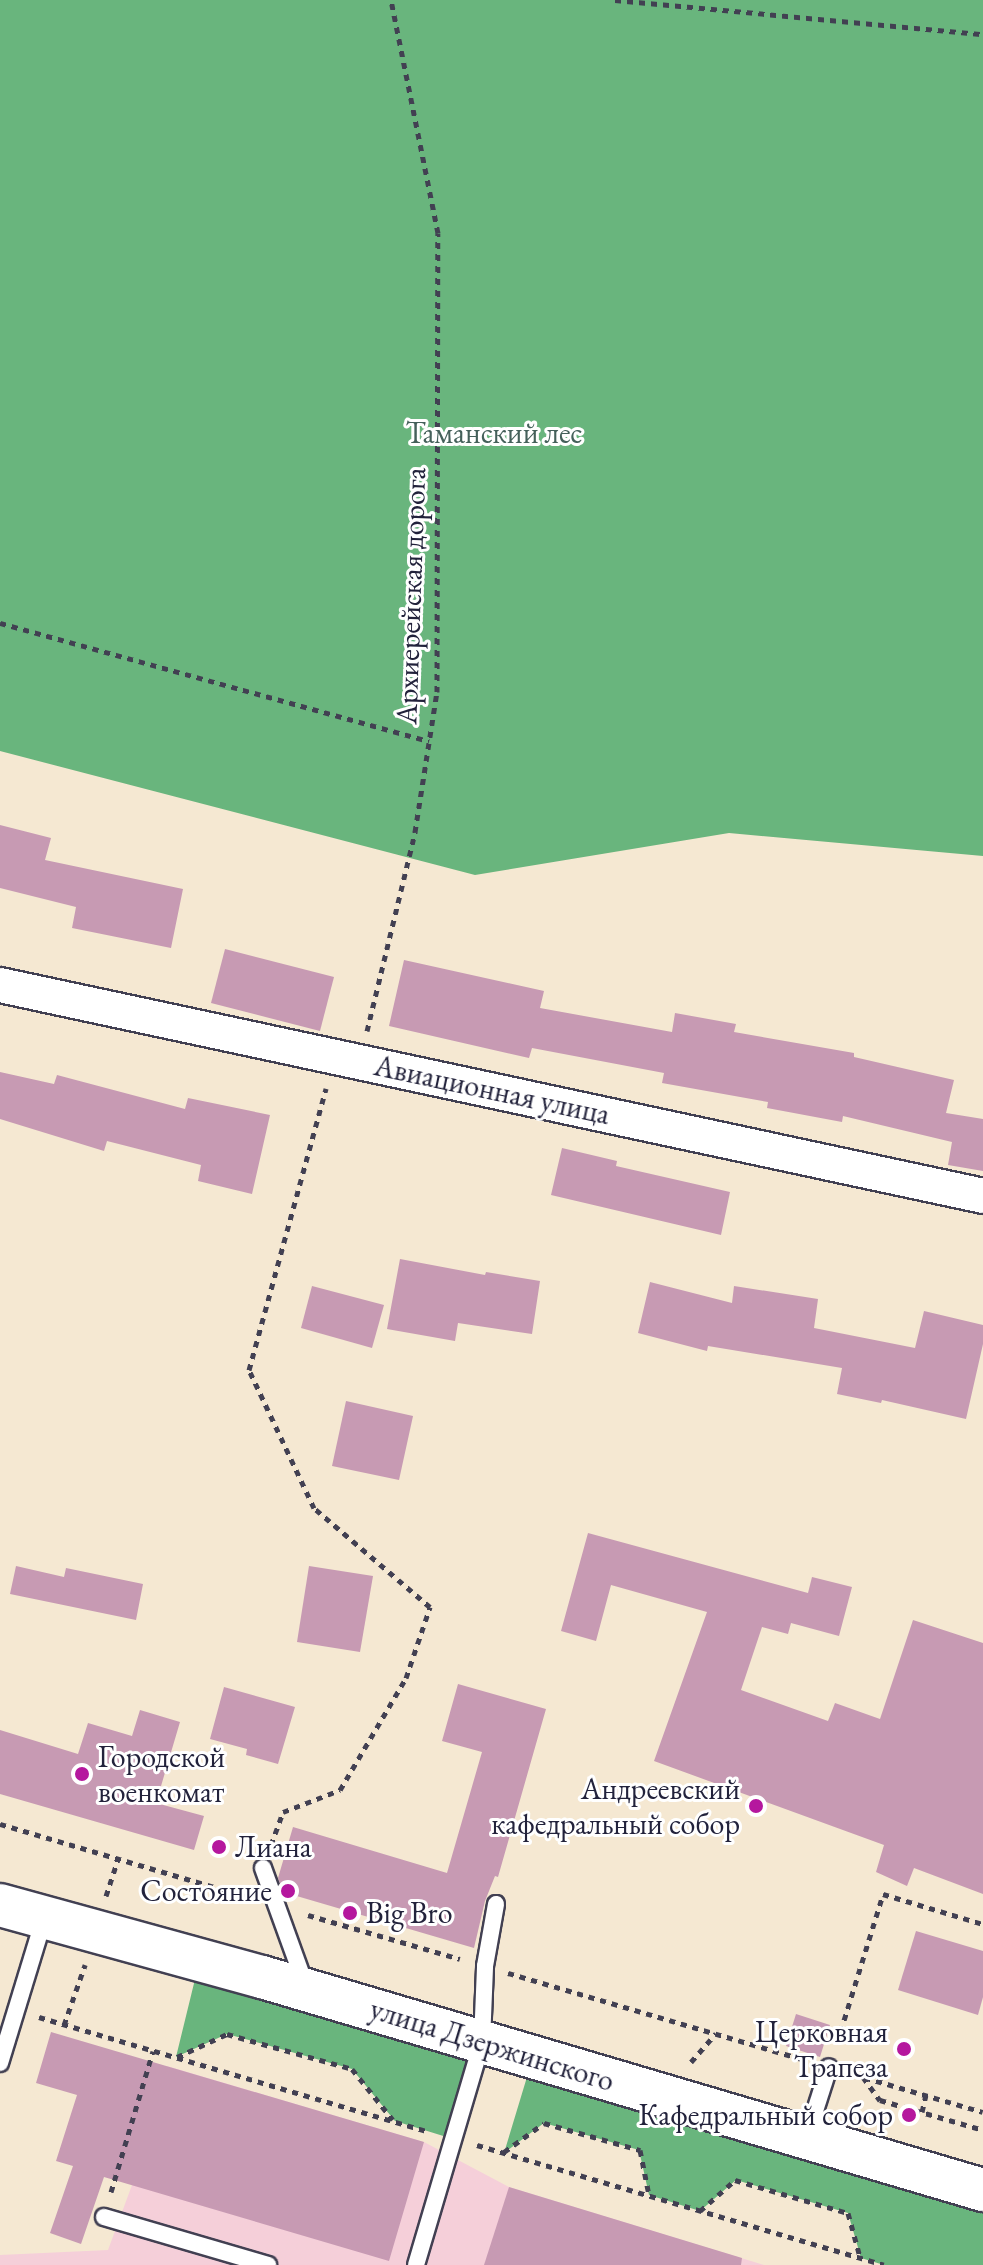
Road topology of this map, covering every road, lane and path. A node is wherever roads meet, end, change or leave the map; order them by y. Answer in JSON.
{"nodes":[{"id":1,"x":391,"y":0,"type":"edge"},
{"id":2,"x":615,"y":0,"type":"edge"},
{"id":3,"x":983,"y":34,"type":"edge"},
{"id":4,"x":0,"y":623,"type":"edge"},
{"id":5,"x":429,"y":741,"type":"junction"},
{"id":6,"x":0,"y":985,"type":"edge"},
{"id":7,"x":347,"y":1060,"type":"junction"},
{"id":8,"x":983,"y":1196,"type":"edge"},
{"id":9,"x":118,"y":1859,"type":"dead end"},
{"id":10,"x":263,"y":1868,"type":"joint"},
{"id":11,"x":106,"y":1897,"type":"dead end"},
{"id":12,"x":496,"y":1904,"type":"dead end"},
{"id":13,"x":0,"y":1905,"type":"edge"},
{"id":14,"x":45,"y":1918,"type":"junction"},
{"id":15,"x":983,"y":1924,"type":"edge"},
{"id":16,"x":86,"y":1959,"type":"dead end"},
{"id":17,"x":307,"y":1990,"type":"junction"},
{"id":18,"x":64,"y":2025,"type":"dead end"},
{"id":19,"x":716,"y":2033,"type":"dead end"},
{"id":20,"x":482,"y":2042,"type":"junction"},
{"id":21,"x":153,"y":2051,"type":"dead end"},
{"id":22,"x":176,"y":2058,"type":"dead end"},
{"id":23,"x":0,"y":2063,"type":"edge"},
{"id":24,"x":829,"y":2067,"type":"joint"},
{"id":25,"x":683,"y":2071,"type":"dead end"},
{"id":26,"x":862,"y":2077,"type":"dead end"},
{"id":27,"x":926,"y":2095,"type":"dead end"},
{"id":28,"x":922,"y":2112,"type":"junction"},
{"id":29,"x":395,"y":2121,"type":"dead end"},
{"id":30,"x":983,"y":2130,"type":"edge"},
{"id":31,"x":806,"y":2138,"type":"junction"},
{"id":32,"x":504,"y":2153,"type":"dead end"},
{"id":33,"x":983,"y":2190,"type":"edge"},
{"id":34,"x":649,"y":2195,"type":"dead end"},
{"id":35,"x":700,"y":2211,"type":"dead end"},
{"id":36,"x":104,"y":2217,"type":"joint"},
{"id":37,"x":861,"y":2258,"type":"dead end"},
{"id":38,"x":268,"y":2265,"type":"edge"},
{"id":39,"x":416,"y":2265,"type":"edge"}],
"edges":[{"from":1,"to":5,"type":"path","name":"Архиерейская дорога"},
{"from":2,"to":3,"type":"path"},
{"from":4,"to":5,"type":"path"},
{"from":5,"to":7,"type":"path","name":"Архиерейская дорога"},
{"from":6,"to":7,"type":"street","name":"Авиационная улица"},
{"from":7,"to":8,"type":"street","name":"Авиационная улица"},
{"from":7,"to":10,"type":"path","name":"Архиерейская дорога"},
{"from":9,"to":11,"type":"path"},
{"from":10,"to":17,"type":"lane"},
{"from":12,"to":20,"type":"lane"},
{"from":13,"to":14,"type":"street","name":"улица Дзержинского"},
{"from":14,"to":17,"type":"street","name":"улица Дзержинского"},
{"from":14,"to":23,"type":"lane"},
{"from":15,"to":24,"type":"path"},
{"from":16,"to":18,"type":"path"},
{"from":17,"to":20,"type":"street","name":"улица Дзержинского"},
{"from":19,"to":25,"type":"path"},
{"from":20,"to":31,"type":"street","name":"улица Дзержинского"},
{"from":20,"to":39,"type":"lane"},
{"from":21,"to":36,"type":"path"},
{"from":22,"to":29,"type":"path"},
{"from":24,"to":31,"type":"lane"},
{"from":26,"to":28,"type":"path"},
{"from":27,"to":28,"type":"path"},
{"from":28,"to":30,"type":"path"},
{"from":31,"to":33,"type":"street","name":"улица Дзержинского"},
{"from":32,"to":34,"type":"path"},
{"from":35,"to":37,"type":"path"},
{"from":36,"to":38,"type":"lane"}]}
